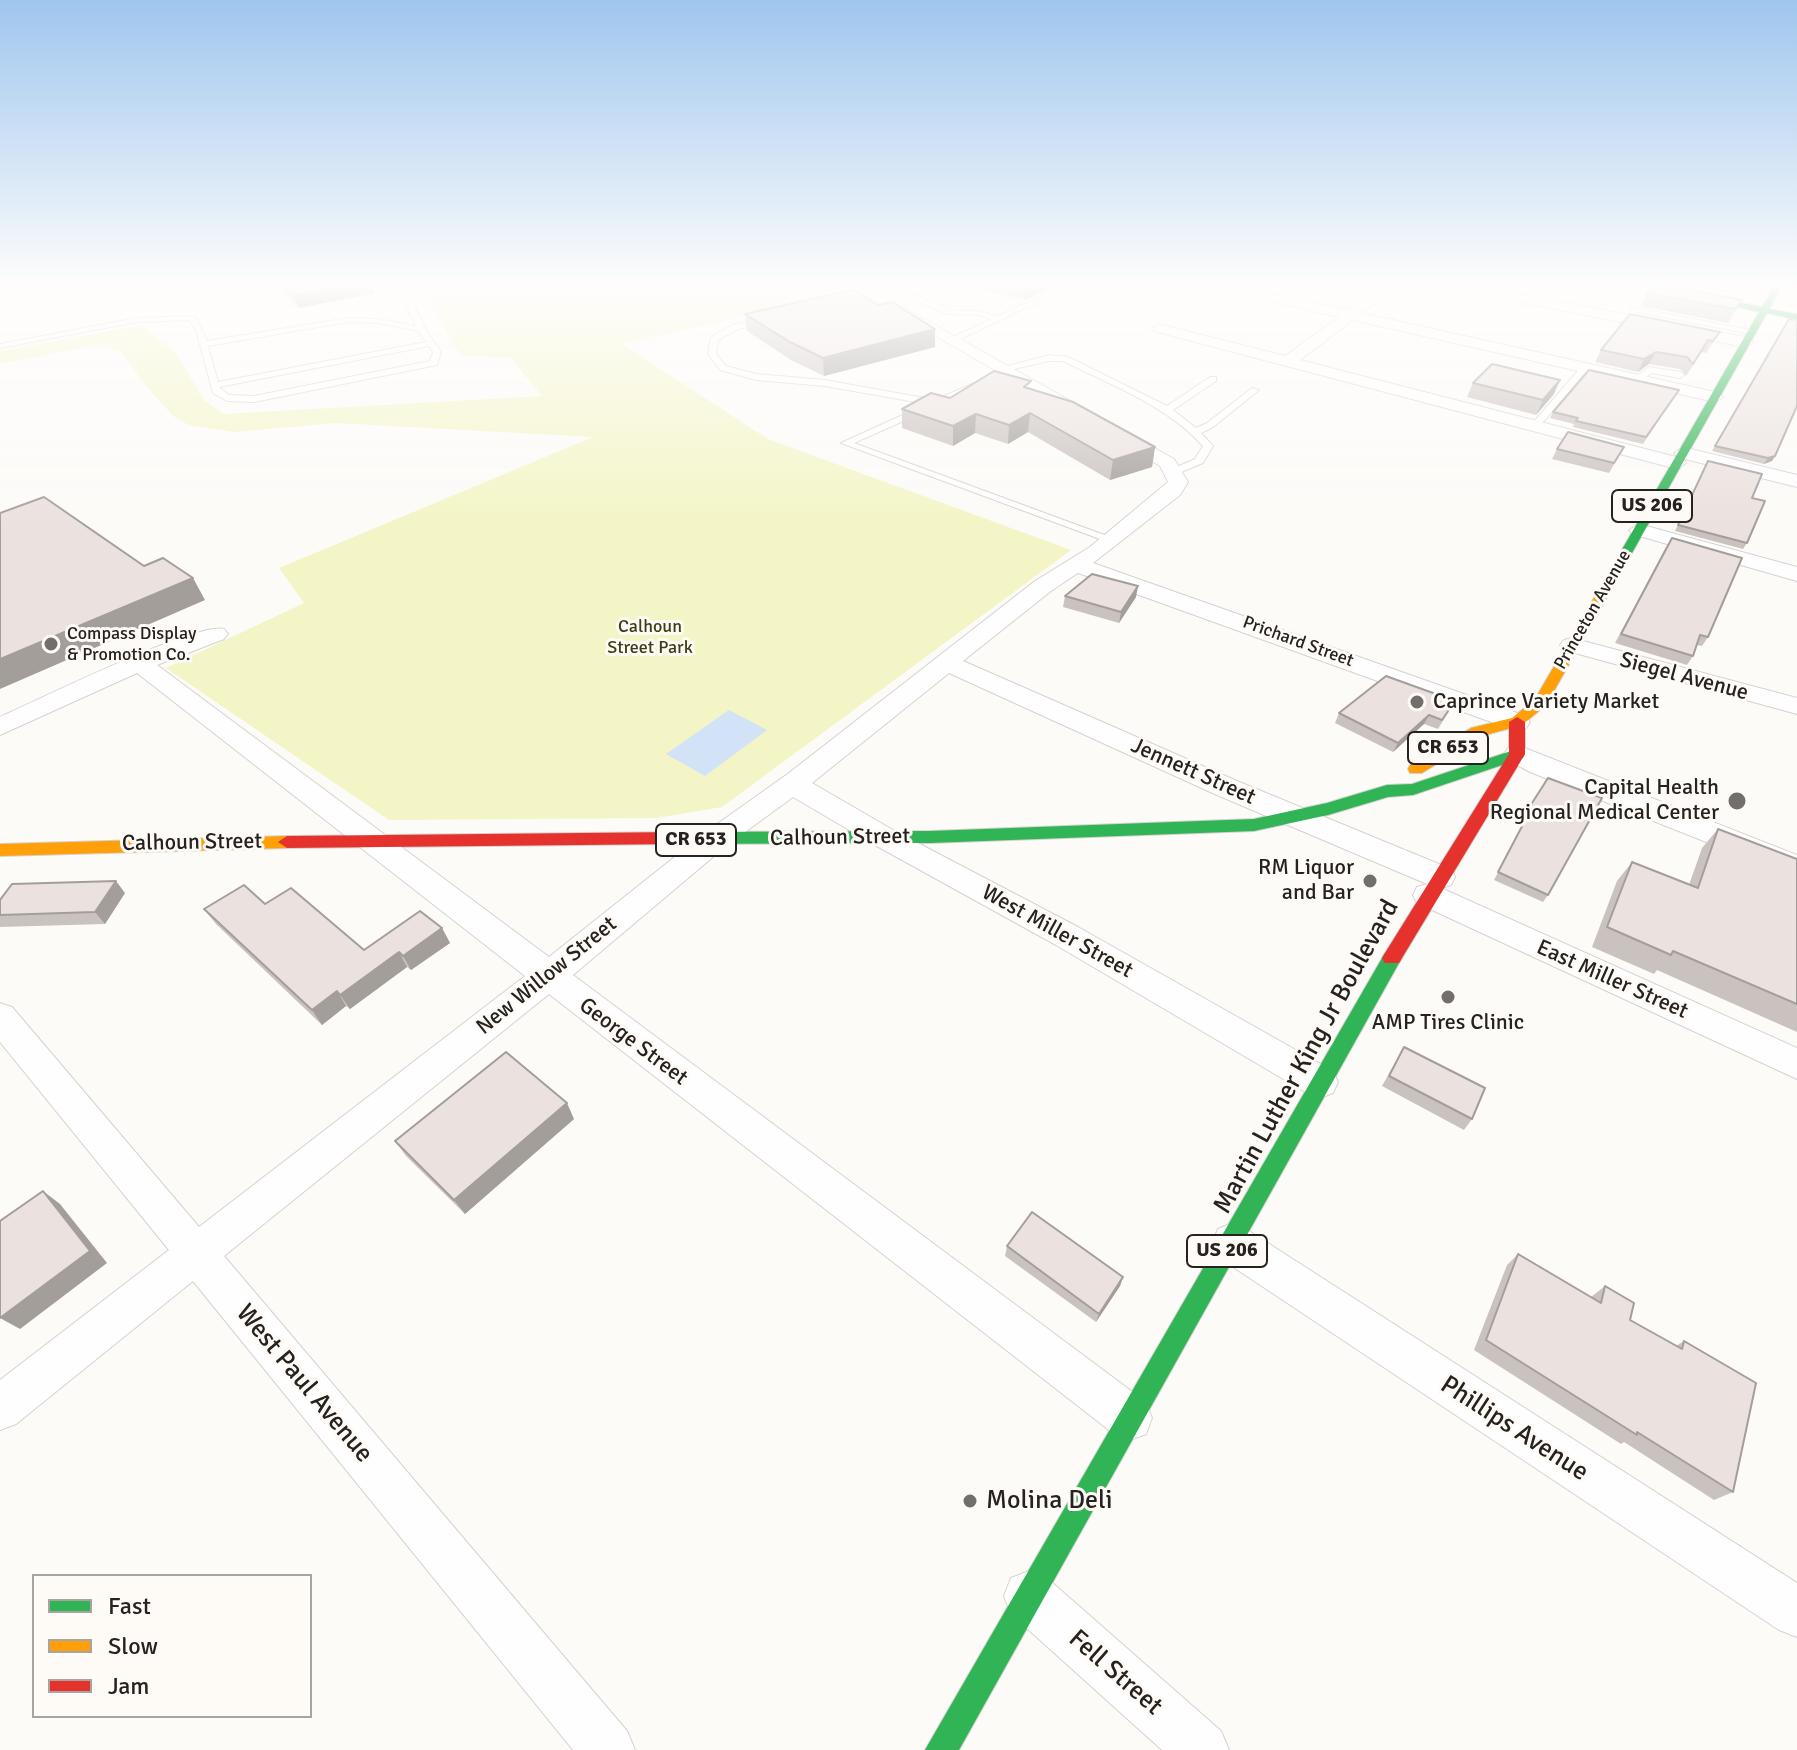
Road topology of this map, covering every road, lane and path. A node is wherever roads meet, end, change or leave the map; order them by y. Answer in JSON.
{"nodes":[{"id":1,"x":209,"y":366,"type":"edge"},
{"id":2,"x":314,"y":366,"type":"edge"},
{"id":3,"x":427,"y":366,"type":"edge"},
{"id":4,"x":721,"y":366,"type":"edge"},
{"id":5,"x":994,"y":366,"type":"edge"},
{"id":6,"x":1027,"y":366,"type":"edge"},
{"id":7,"x":1078,"y":366,"type":"edge"},
{"id":8,"x":1301,"y":366,"type":"edge"},
{"id":9,"x":1575,"y":366,"type":"edge"},
{"id":10,"x":1732,"y":366,"type":"edge"},
{"id":11,"x":1585,"y":368,"type":"junction"},
{"id":12,"x":1005,"y":373,"type":"junction"},
{"id":13,"x":1680,"y":375,"type":"edge"},
{"id":14,"x":1213,"y":379,"type":"dead end"},
{"id":15,"x":1637,"y":380,"type":"junction"},
{"id":16,"x":982,"y":382,"type":"edge"},
{"id":17,"x":214,"y":385,"type":"junction"},
{"id":18,"x":1255,"y":390,"type":"dead end"},
{"id":19,"x":1715,"y":397,"type":"junction"},
{"id":20,"x":936,"y":403,"type":"junction"},
{"id":21,"x":1166,"y":411,"type":"junction"},
{"id":22,"x":1535,"y":426,"type":"junction"},
{"id":23,"x":1197,"y":431,"type":"junction"},
{"id":24,"x":1680,"y":458,"type":"junction"},
{"id":25,"x":1174,"y":472,"type":"junction"},
{"id":26,"x":1797,"y":481,"type":"edge"},
{"id":27,"x":1639,"y":530,"type":"junction"},
{"id":28,"x":1095,"y":552,"type":"junction"},
{"id":29,"x":1797,"y":574,"type":"edge"},
{"id":30,"x":216,"y":634,"type":"dead end"},
{"id":31,"x":1572,"y":645,"type":"junction"},
{"id":32,"x":139,"y":663,"type":"junction"},
{"id":33,"x":948,"y":663,"type":"junction"},
{"id":34,"x":1797,"y":706,"type":"edge"},
{"id":35,"x":1517,"y":722,"type":"junction"},
{"id":36,"x":0,"y":727,"type":"edge"},
{"id":37,"x":1517,"y":754,"type":"junction"},
{"id":38,"x":793,"y":784,"type":"junction"},
{"id":39,"x":1387,"y":791,"type":"junction"},
{"id":40,"x":1294,"y":817,"type":"junction"},
{"id":41,"x":883,"y":837,"type":"junction"},
{"id":42,"x":716,"y":839,"type":"junction"},
{"id":43,"x":371,"y":840,"type":"junction"},
{"id":44,"x":0,"y":850,"type":"edge"},
{"id":45,"x":1797,"y":867,"type":"edge"},
{"id":46,"x":1434,"y":886,"type":"junction"},
{"id":47,"x":547,"y":977,"type":"junction"},
{"id":48,"x":0,"y":1017,"type":"edge"},
{"id":49,"x":1797,"y":1064,"type":"edge"},
{"id":50,"x":1320,"y":1082,"type":"junction"},
{"id":51,"x":1232,"y":1243,"type":"junction"},
{"id":52,"x":196,"y":1255,"type":"junction"},
{"id":53,"x":0,"y":1408,"type":"edge"},
{"id":54,"x":1130,"y":1418,"type":"junction"},
{"id":55,"x":1029,"y":1596,"type":"junction"},
{"id":56,"x":1797,"y":1612,"type":"edge"},
{"id":57,"x":608,"y":1750,"type":"edge"},
{"id":58,"x":941,"y":1750,"type":"edge"},
{"id":59,"x":1202,"y":1750,"type":"edge"}],
"edges":[{"from":1,"to":17,"type":"lane"},
{"from":2,"to":17,"type":"lane"},
{"from":3,"to":17,"type":"lane"},
{"from":4,"to":20,"type":"lane"},
{"from":5,"to":12,"type":"street"},
{"from":6,"to":12,"type":"lane"},
{"from":7,"to":21,"type":"lane"},
{"from":8,"to":22,"type":"street"},
{"from":9,"to":11,"type":"street"},
{"from":10,"to":19,"type":"main road","name":"Princeton Avenue","number":"US 206"},
{"from":11,"to":15,"type":"street"},
{"from":11,"to":22,"type":"lane"},
{"from":12,"to":25,"type":"street"},
{"from":13,"to":15,"type":"lane"},
{"from":14,"to":21,"type":"lane"},
{"from":15,"to":19,"type":"street"},
{"from":16,"to":20,"type":"lane"},
{"from":18,"to":23,"type":"lane"},
{"from":19,"to":24,"type":"main road","name":"Princeton Avenue","number":"US 206"},
{"from":20,"to":28,"type":"lane"},
{"from":21,"to":23,"type":"lane"},
{"from":22,"to":24,"type":"street"},
{"from":23,"to":25,"type":"lane"},
{"from":24,"to":26,"type":"street"},
{"from":24,"to":27,"type":"main road","name":"Princeton Avenue","number":"US 206"},
{"from":25,"to":28,"type":"street","name":"New Willow Street"},
{"from":27,"to":29,"type":"street"},
{"from":27,"to":31,"type":"main road","name":"Princeton Avenue","number":"US 206"},
{"from":28,"to":33,"type":"street","name":"New Willow Street"},
{"from":28,"to":35,"type":"street","name":"Prichard Street"},
{"from":30,"to":32,"type":"street"},
{"from":31,"to":34,"type":"street","name":"Siegel Avenue"},
{"from":31,"to":35,"type":"main road","name":"Princeton Avenue","number":"US 206"},
{"from":32,"to":36,"type":"street"},
{"from":32,"to":43,"type":"street","name":"George Street"},
{"from":33,"to":38,"type":"street","name":"New Willow Street"},
{"from":33,"to":40,"type":"street","name":"Jennett Street"},
{"from":35,"to":37,"type":"main road"},
{"from":35,"to":39,"type":"main road","name":"Calhoun Street","number":"CR 653"},
{"from":37,"to":39,"type":"main road","name":"Calhoun Street","number":"CR 653"},
{"from":37,"to":45,"type":"street"},
{"from":37,"to":46,"type":"main road","name":"Martin Luther King Jr Boulevard","number":"US 206"},
{"from":38,"to":41,"type":"street","name":"West Miller Street"},
{"from":38,"to":42,"type":"street","name":"New Willow Street"},
{"from":39,"to":40,"type":"main road","name":"Calhoun Street","number":"CR 653"},
{"from":40,"to":41,"type":"main road","name":"Calhoun Street","number":"CR 653"},
{"from":40,"to":46,"type":"street","name":"Jennett Street"},
{"from":41,"to":42,"type":"main road","name":"Calhoun Street","number":"CR 653"},
{"from":41,"to":50,"type":"street","name":"West Miller Street"},
{"from":42,"to":43,"type":"main road","name":"Calhoun Street","number":"CR 653"},
{"from":42,"to":47,"type":"street","name":"New Willow Street"},
{"from":43,"to":44,"type":"main road","name":"Calhoun Street","number":"CR 653"},
{"from":43,"to":47,"type":"street","name":"George Street"},
{"from":46,"to":49,"type":"street","name":"East Miller Street"},
{"from":46,"to":50,"type":"main road","name":"Martin Luther King Jr Boulevard","number":"US 206"},
{"from":47,"to":52,"type":"street","name":"New Willow Street"},
{"from":47,"to":54,"type":"street","name":"George Street"},
{"from":48,"to":52,"type":"street","name":"West Paul Avenue"},
{"from":50,"to":51,"type":"main road","name":"Martin Luther King Jr Boulevard","number":"US 206"},
{"from":51,"to":54,"type":"main road","name":"Martin Luther King Jr Boulevard","number":"US 206"},
{"from":51,"to":56,"type":"street","name":"Phillips Avenue"},
{"from":52,"to":53,"type":"street","name":"New Willow Street"},
{"from":52,"to":57,"type":"street","name":"West Paul Avenue"},
{"from":54,"to":55,"type":"main road","name":"Martin Luther King Jr Boulevard","number":"US 206"},
{"from":55,"to":58,"type":"main road","name":"Martin Luther King Jr Boulevard","number":"US 206"},
{"from":55,"to":59,"type":"street","name":"Fell Street"}]}
